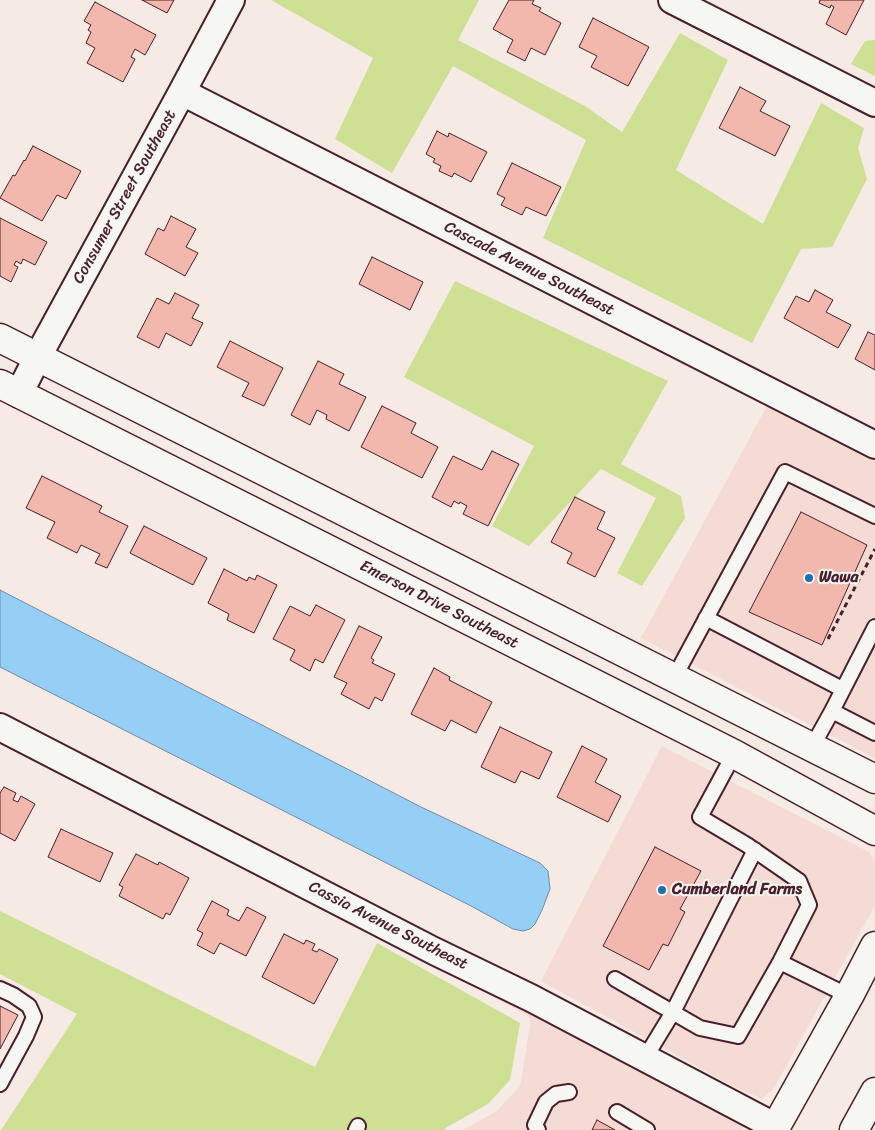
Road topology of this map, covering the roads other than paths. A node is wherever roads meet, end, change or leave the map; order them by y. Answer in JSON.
{"nodes":[{"id":1,"x":231,"y":0,"type":"edge"},
{"id":2,"x":672,"y":0,"type":"edge"},
{"id":3,"x":182,"y":92,"type":"junction"},
{"id":4,"x":875,"y":103,"type":"edge"},
{"id":5,"x":0,"y":338,"type":"edge"},
{"id":6,"x":37,"y":358,"type":"junction"},
{"id":7,"x":9,"y":389,"type":"edge"},
{"id":8,"x":875,"y":445,"type":"edge"},
{"id":9,"x":875,"y":516,"type":"edge"},
{"id":10,"x":706,"y":618,"type":"junction"},
{"id":11,"x":875,"y":627,"type":"edge"},
{"id":12,"x":674,"y":678,"type":"junction"},
{"id":13,"x":842,"y":689,"type":"junction"},
{"id":14,"x":832,"y":711,"type":"junction"},
{"id":15,"x":0,"y":727,"type":"edge"},
{"id":16,"x":875,"y":733,"type":"edge"},
{"id":17,"x":812,"y":747,"type":"junction"},
{"id":18,"x":734,"y":754,"type":"junction"},
{"id":19,"x":875,"y":779,"type":"edge"},
{"id":20,"x":875,"y":831,"type":"edge"},
{"id":21,"x":754,"y":850,"type":"junction"},
{"id":22,"x":875,"y":946,"type":"edge"},
{"id":23,"x":780,"y":962,"type":"junction"},
{"id":24,"x":615,"y":978,"type":"dead end"},
{"id":25,"x":0,"y":989,"type":"edge"},
{"id":26,"x":849,"y":996,"type":"junction"},
{"id":27,"x":673,"y":1012,"type":"junction"},
{"id":28,"x":645,"y":1058,"type":"junction"},
{"id":29,"x":0,"y":1084,"type":"edge"},
{"id":30,"x":569,"y":1092,"type":"dead end"},
{"id":31,"x":617,"y":1112,"type":"dead end"},
{"id":32,"x":775,"y":1128,"type":"edge"},
{"id":33,"x":538,"y":1130,"type":"edge"},
{"id":34,"x":648,"y":1130,"type":"edge"}],
"edges":[{"from":1,"to":3,"type":"street","name":"Consumer Street Southeast"},
{"from":2,"to":4,"type":"street"},
{"from":3,"to":6,"type":"street","name":"Consumer Street Southeast"},
{"from":3,"to":8,"type":"street","name":"Cascade Avenue Southeast"},
{"from":5,"to":6,"type":"street"},
{"from":6,"to":7,"type":"street","name":"Consumer Street Southeast"},
{"from":6,"to":12,"type":"street"},
{"from":7,"to":18,"type":"street","name":"Emerson Drive Southeast"},
{"from":9,"to":10,"type":"lane"},
{"from":10,"to":12,"type":"lane"},
{"from":10,"to":13,"type":"lane"},
{"from":11,"to":13,"type":"lane"},
{"from":12,"to":17,"type":"street"},
{"from":13,"to":14,"type":"lane"},
{"from":14,"to":16,"type":"lane"},
{"from":14,"to":17,"type":"lane"},
{"from":15,"to":28,"type":"street","name":"Cassia Avenue Southeast"},
{"from":17,"to":19,"type":"street"},
{"from":18,"to":20,"type":"street","name":"Emerson Drive Southeast"},
{"from":18,"to":21,"type":"lane"},
{"from":21,"to":23,"type":"lane"},
{"from":21,"to":27,"type":"lane"},
{"from":22,"to":26,"type":"street"},
{"from":23,"to":26,"type":"lane"},
{"from":23,"to":27,"type":"lane"},
{"from":24,"to":27,"type":"lane"},
{"from":25,"to":29,"type":"lane"},
{"from":26,"to":32,"type":"street"},
{"from":27,"to":28,"type":"lane"},
{"from":28,"to":32,"type":"street","name":"Cassia Avenue Southeast"},
{"from":30,"to":33,"type":"lane"},
{"from":31,"to":34,"type":"lane"}]}
